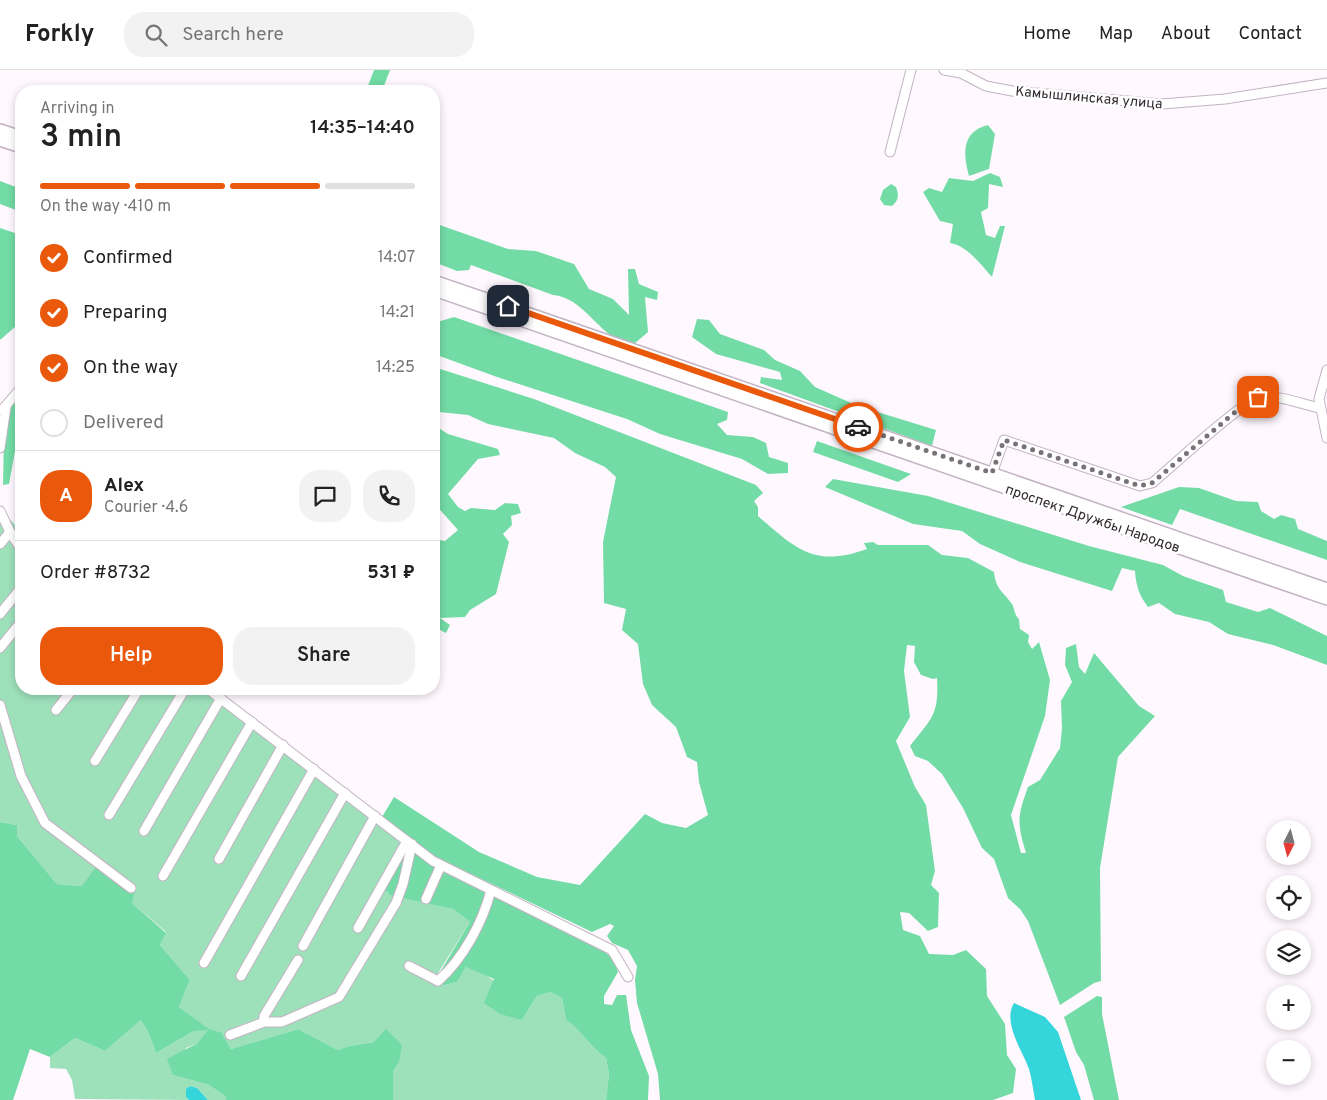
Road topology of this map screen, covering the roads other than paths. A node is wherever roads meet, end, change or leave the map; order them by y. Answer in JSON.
{"nodes":[{"id":1,"x":911,"y":70,"type":"edge"},
{"id":2,"x":944,"y":70,"type":"edge"},
{"id":3,"x":1327,"y":83,"type":"edge"},
{"id":4,"x":0,"y":130,"type":"edge"},
{"id":5,"x":15,"y":135,"type":"edge"},
{"id":6,"x":0,"y":140,"type":"edge"},
{"id":7,"x":15,"y":145,"type":"edge"},
{"id":8,"x":890,"y":152,"type":"dead end"},
{"id":9,"x":440,"y":283,"type":"edge"},
{"id":10,"x":440,"y":292,"type":"edge"},
{"id":11,"x":1327,"y":370,"type":"edge"},
{"id":12,"x":15,"y":395,"type":"edge"},
{"id":13,"x":1320,"y":408,"type":"junction"},
{"id":14,"x":3,"y":409,"type":"edge"},
{"id":15,"x":1327,"y":438,"type":"edge"},
{"id":16,"x":0,"y":448,"type":"edge"},
{"id":17,"x":991,"y":478,"type":"junction"},
{"id":18,"x":0,"y":511,"type":"edge"},
{"id":19,"x":10,"y":532,"type":"junction"},
{"id":20,"x":15,"y":540,"type":"edge"},
{"id":21,"x":0,"y":544,"type":"edge"},
{"id":22,"x":1327,"y":589,"type":"edge"},
{"id":23,"x":15,"y":595,"type":"edge"},
{"id":24,"x":1327,"y":600,"type":"edge"},
{"id":25,"x":0,"y":614,"type":"edge"},
{"id":26,"x":15,"y":629,"type":"edge"},
{"id":27,"x":0,"y":648,"type":"edge"},
{"id":28,"x":68,"y":695,"type":"edge"},
{"id":29,"x":135,"y":695,"type":"edge"},
{"id":30,"x":180,"y":695,"type":"edge"},
{"id":31,"x":217,"y":695,"type":"edge"},
{"id":32,"x":221,"y":698,"type":"junction"},
{"id":33,"x":0,"y":705,"type":"edge"},
{"id":34,"x":56,"y":710,"type":"dead end"},
{"id":35,"x":252,"y":722,"type":"junction"},
{"id":36,"x":3,"y":727,"type":"edge"},
{"id":37,"x":283,"y":745,"type":"junction"},
{"id":38,"x":96,"y":761,"type":"dead end"},
{"id":39,"x":314,"y":769,"type":"junction"},
{"id":40,"x":345,"y":793,"type":"junction"},
{"id":41,"x":109,"y":815,"type":"dead end"},
{"id":42,"x":375,"y":816,"type":"junction"},
{"id":43,"x":144,"y":831,"type":"dead end"},
{"id":44,"x":409,"y":843,"type":"junction"},
{"id":45,"x":219,"y":858,"type":"dead end"},
{"id":46,"x":441,"y":865,"type":"junction"},
{"id":47,"x":163,"y":876,"type":"dead end"},
{"id":48,"x":131,"y":888,"type":"dead end"},
{"id":49,"x":491,"y":890,"type":"junction"},
{"id":50,"x":426,"y":899,"type":"dead end"},
{"id":51,"x":358,"y":928,"type":"dead end"},
{"id":52,"x":303,"y":946,"type":"dead end"},
{"id":53,"x":298,"y":960,"type":"dead end"},
{"id":54,"x":204,"y":964,"type":"dead end"},
{"id":55,"x":409,"y":966,"type":"dead end"},
{"id":56,"x":241,"y":976,"type":"dead end"},
{"id":57,"x":628,"y":977,"type":"dead end"},
{"id":58,"x":264,"y":1022,"type":"junction"},
{"id":59,"x":230,"y":1036,"type":"dead end"}],
"edges":[{"from":1,"to":8,"type":"street"},
{"from":2,"to":3,"type":"street","name":"Камышлинская улица"},
{"from":4,"to":5,"type":"main road"},
{"from":6,"to":7,"type":"main road"},
{"from":9,"to":17,"type":"main road","name":"проспект Дружбы Народов"},
{"from":10,"to":17,"type":"main road","name":"проспект Дружбы Народов"},
{"from":11,"to":13,"type":"street"},
{"from":12,"to":14,"type":"street"},
{"from":13,"to":15,"type":"street"},
{"from":13,"to":17,"type":"street"},
{"from":14,"to":16,"type":"street"},
{"from":17,"to":22,"type":"main road","name":"проспект Дружбы Народов"},
{"from":17,"to":24,"type":"main road","name":"проспект Дружбы Народов"},
{"from":18,"to":19,"type":"street"},
{"from":19,"to":20,"type":"street"},
{"from":19,"to":21,"type":"street"},
{"from":23,"to":25,"type":"street"},
{"from":26,"to":27,"type":"street"},
{"from":28,"to":34,"type":"street"},
{"from":29,"to":38,"type":"street"},
{"from":30,"to":41,"type":"street"},
{"from":31,"to":32,"type":"street"},
{"from":32,"to":35,"type":"street"},
{"from":32,"to":43,"type":"street"},
{"from":33,"to":36,"type":"street"},
{"from":35,"to":37,"type":"street"},
{"from":35,"to":47,"type":"street"},
{"from":36,"to":48,"type":"street"},
{"from":37,"to":39,"type":"street"},
{"from":37,"to":45,"type":"street"},
{"from":39,"to":40,"type":"street"},
{"from":39,"to":54,"type":"street"},
{"from":40,"to":42,"type":"street"},
{"from":40,"to":56,"type":"street"},
{"from":42,"to":44,"type":"street"},
{"from":42,"to":52,"type":"street"},
{"from":44,"to":46,"type":"street"},
{"from":44,"to":51,"type":"street"},
{"from":44,"to":58,"type":"street"},
{"from":46,"to":49,"type":"street"},
{"from":46,"to":50,"type":"street"},
{"from":49,"to":55,"type":"street"},
{"from":49,"to":57,"type":"street"},
{"from":53,"to":58,"type":"street"},
{"from":58,"to":59,"type":"street"}]}
